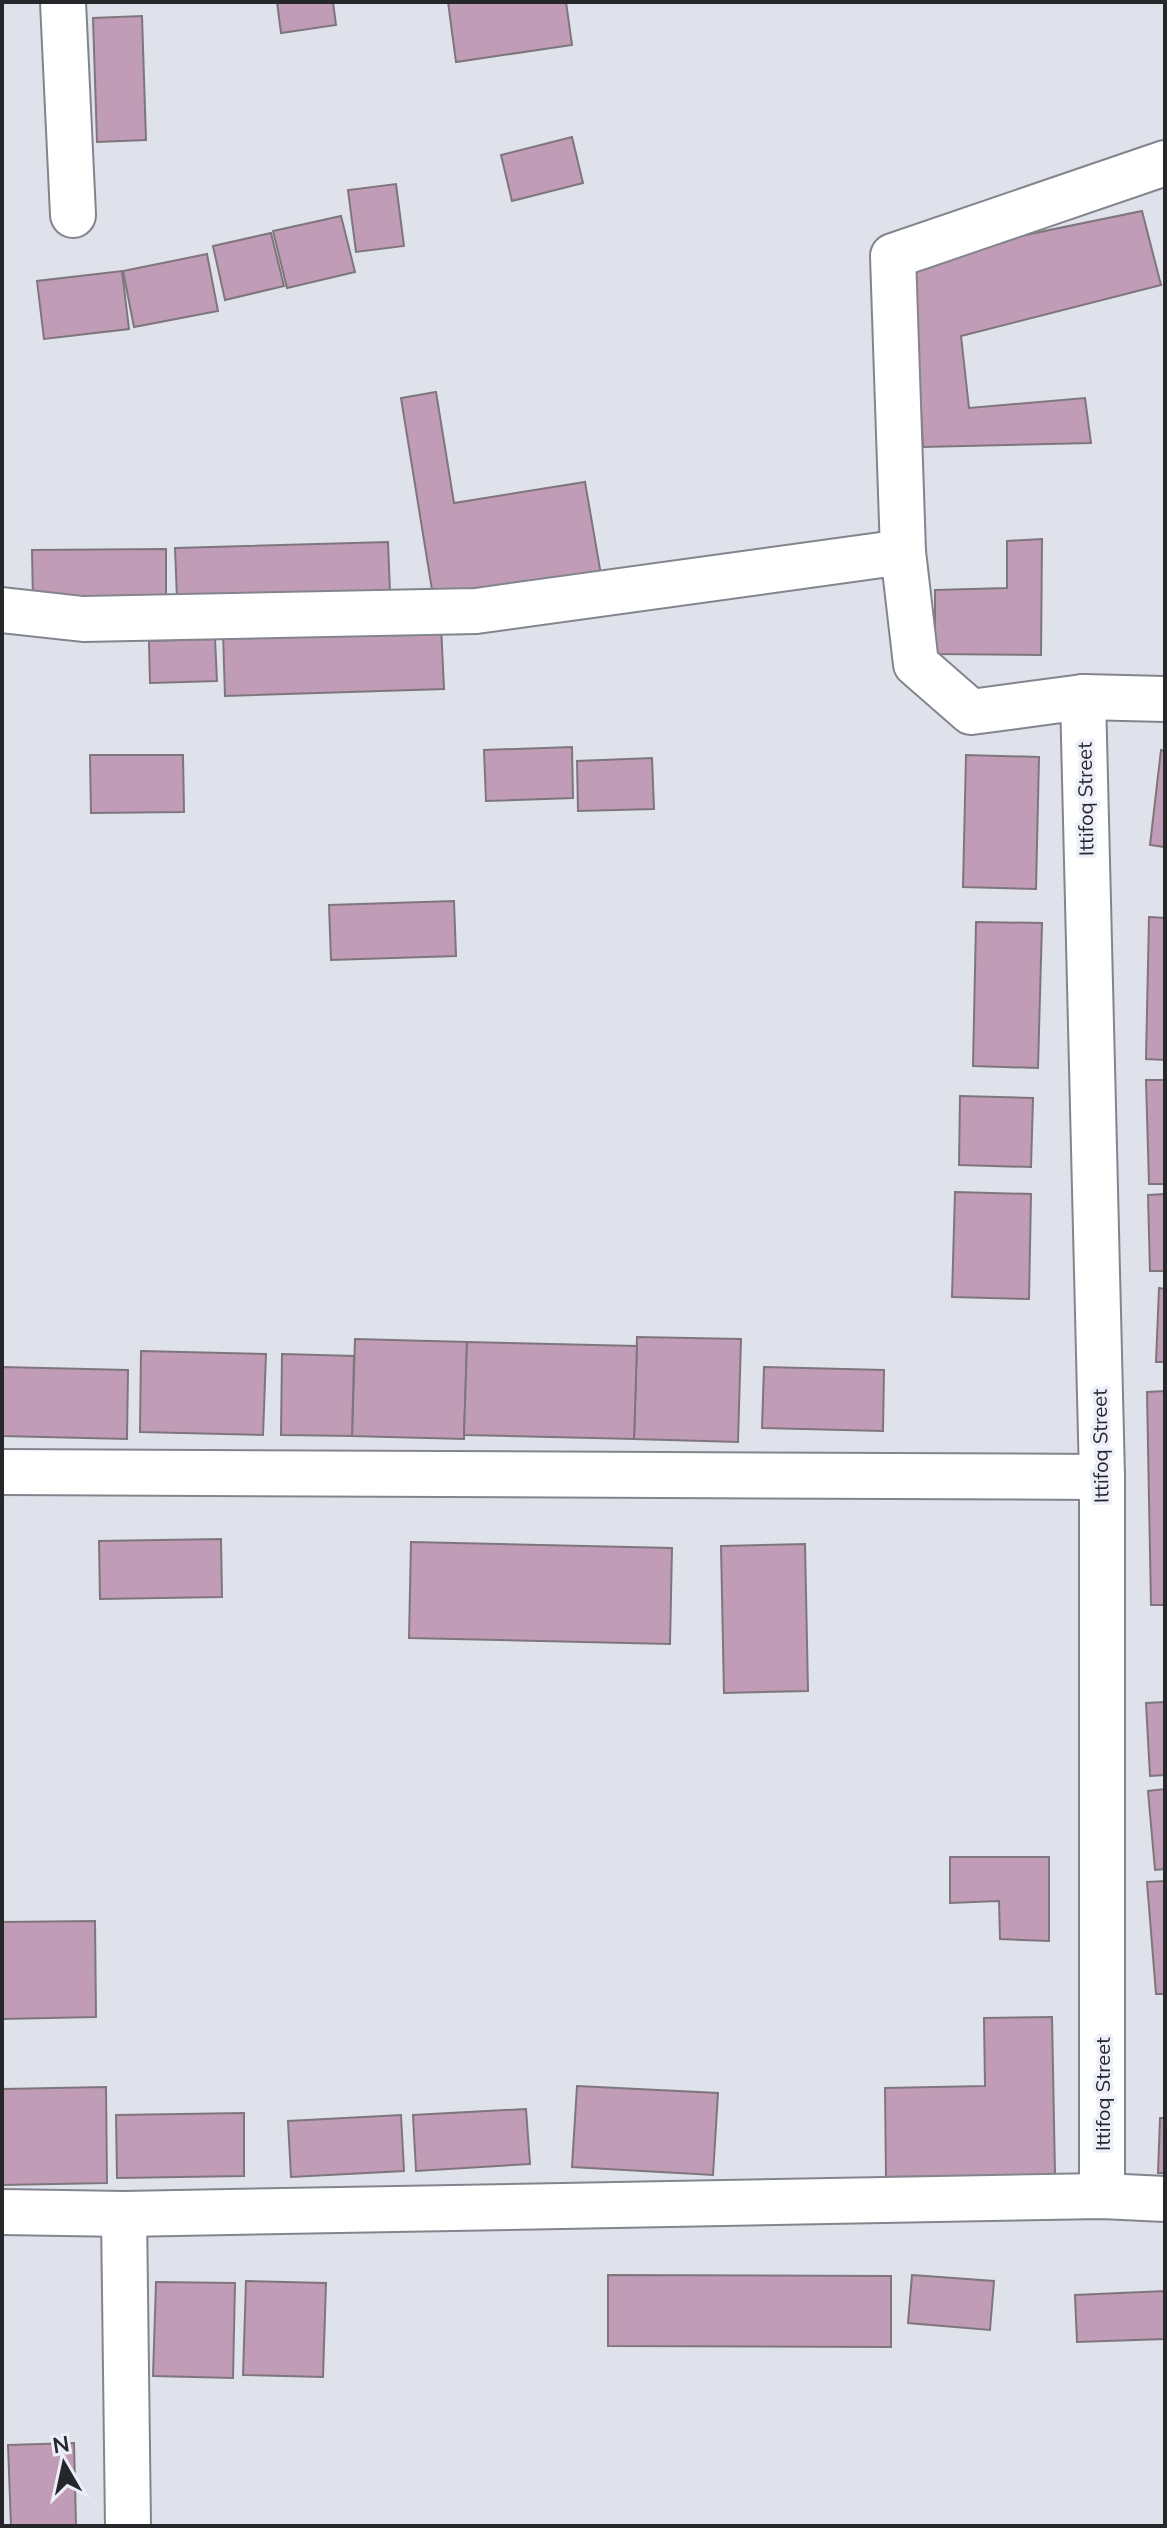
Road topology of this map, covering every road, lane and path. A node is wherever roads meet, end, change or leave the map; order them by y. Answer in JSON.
{"nodes":[{"id":1,"x":63,"y":2,"type":"edge"},
{"id":2,"x":1165,"y":163,"type":"edge"},
{"id":3,"x":73,"y":215,"type":"dead end"},
{"id":4,"x":903,"y":552,"type":"junction"},
{"id":5,"x":2,"y":610,"type":"edge"},
{"id":6,"x":1083,"y":697,"type":"junction"},
{"id":7,"x":1165,"y":699,"type":"edge"},
{"id":8,"x":2,"y":1472,"type":"edge"},
{"id":9,"x":1102,"y":1477,"type":"junction"},
{"id":10,"x":1102,"y":2196,"type":"junction"},
{"id":11,"x":1165,"y":2199,"type":"edge"},
{"id":12,"x":2,"y":2212,"type":"edge"},
{"id":13,"x":124,"y":2214,"type":"junction"},
{"id":14,"x":128,"y":2526,"type":"edge"}],
"edges":[{"from":1,"to":3,"type":"street"},
{"from":2,"to":4,"type":"street"},
{"from":4,"to":5,"type":"street"},
{"from":4,"to":6,"type":"street"},
{"from":6,"to":7,"type":"street"},
{"from":6,"to":9,"type":"street","name":"Ittifoq Street"},
{"from":8,"to":9,"type":"street"},
{"from":9,"to":10,"type":"street","name":"Ittifoq Street"},
{"from":10,"to":11,"type":"street"},
{"from":10,"to":13,"type":"street"},
{"from":12,"to":13,"type":"street"},
{"from":13,"to":14,"type":"street"}]}
